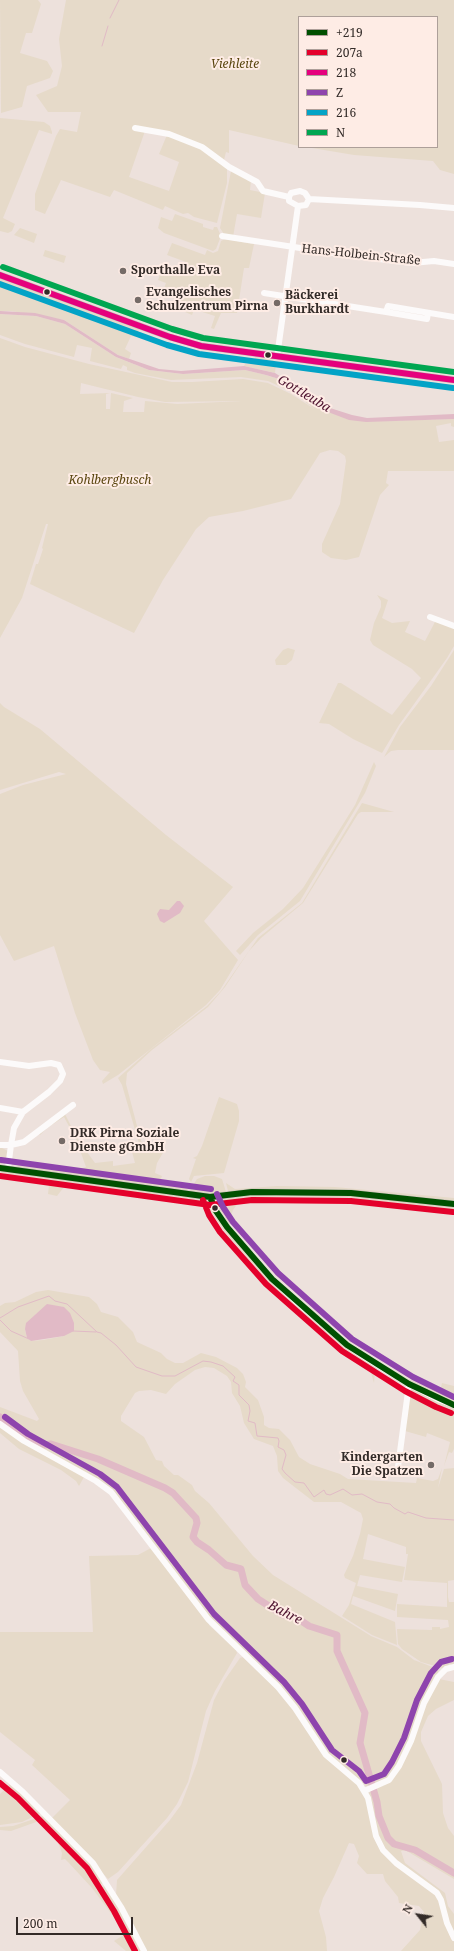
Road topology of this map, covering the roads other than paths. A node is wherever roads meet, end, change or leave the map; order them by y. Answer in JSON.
{"nodes":[{"id":1,"x":135,"y":128,"type":"dead end"},
{"id":2,"x":289,"y":197,"type":"junction"},
{"id":3,"x":309,"y":199,"type":"junction"},
{"id":4,"x":298,"y":206,"type":"junction"},
{"id":5,"x":454,"y":208,"type":"edge"},
{"id":6,"x":222,"y":236,"type":"dead end"},
{"id":7,"x":292,"y":248,"type":"junction"},
{"id":8,"x":454,"y":264,"type":"edge"},
{"id":9,"x":0,"y":275,"type":"edge"},
{"id":10,"x":264,"y":293,"type":"dead end"},
{"id":11,"x":285,"y":296,"type":"junction"},
{"id":12,"x":454,"y":317,"type":"edge"},
{"id":13,"x":277,"y":357,"type":"junction"},
{"id":14,"x":454,"y":380,"type":"edge"},
{"id":15,"x":430,"y":617,"type":"dead end"},
{"id":16,"x":454,"y":626,"type":"edge"},
{"id":17,"x":0,"y":1062,"type":"edge"},
{"id":18,"x":73,"y":1105,"type":"dead end"},
{"id":19,"x":0,"y":1108,"type":"edge"},
{"id":20,"x":23,"y":1112,"type":"junction"},
{"id":21,"x":0,"y":1145,"type":"edge"},
{"id":22,"x":11,"y":1146,"type":"junction"},
{"id":23,"x":0,"y":1168,"type":"edge"},
{"id":24,"x":8,"y":1168,"type":"junction"},
{"id":25,"x":210,"y":1197,"type":"junction"},
{"id":26,"x":454,"y":1204,"type":"edge"},
{"id":27,"x":409,"y":1384,"type":"junction"},
{"id":28,"x":454,"y":1405,"type":"edge"},
{"id":29,"x":0,"y":1424,"type":"edge"},
{"id":30,"x":398,"y":1467,"type":"dead end"},
{"id":31,"x":454,"y":1667,"type":"edge"},
{"id":32,"x":0,"y":1772,"type":"edge"},
{"id":33,"x":367,"y":1790,"type":"junction"},
{"id":34,"x":454,"y":1938,"type":"edge"},
{"id":35,"x":144,"y":1951,"type":"edge"}],
"edges":[{"from":1,"to":2,"type":"street"},
{"from":2,"to":3,"type":"street"},
{"from":2,"to":4,"type":"street"},
{"from":3,"to":4,"type":"street"},
{"from":3,"to":5,"type":"street"},
{"from":4,"to":7,"type":"street"},
{"from":6,"to":7,"type":"street","name":"Hans-Holbein-Straße"},
{"from":7,"to":8,"type":"street","name":"Hans-Holbein-Straße"},
{"from":7,"to":11,"type":"street"},
{"from":9,"to":13,"type":"main road"},
{"from":10,"to":11,"type":"street"},
{"from":11,"to":12,"type":"street"},
{"from":11,"to":13,"type":"street"},
{"from":13,"to":14,"type":"main road"},
{"from":15,"to":16,"type":"street"},
{"from":17,"to":20,"type":"street"},
{"from":18,"to":22,"type":"street"},
{"from":19,"to":20,"type":"street"},
{"from":20,"to":22,"type":"street"},
{"from":21,"to":22,"type":"street"},
{"from":22,"to":24,"type":"street"},
{"from":23,"to":24,"type":"main road"},
{"from":24,"to":25,"type":"main road"},
{"from":25,"to":26,"type":"main road"},
{"from":25,"to":27,"type":"street"},
{"from":27,"to":28,"type":"street"},
{"from":27,"to":30,"type":"street"},
{"from":29,"to":33,"type":"street"},
{"from":31,"to":33,"type":"street"},
{"from":32,"to":35,"type":"street"},
{"from":33,"to":34,"type":"street"}]}
